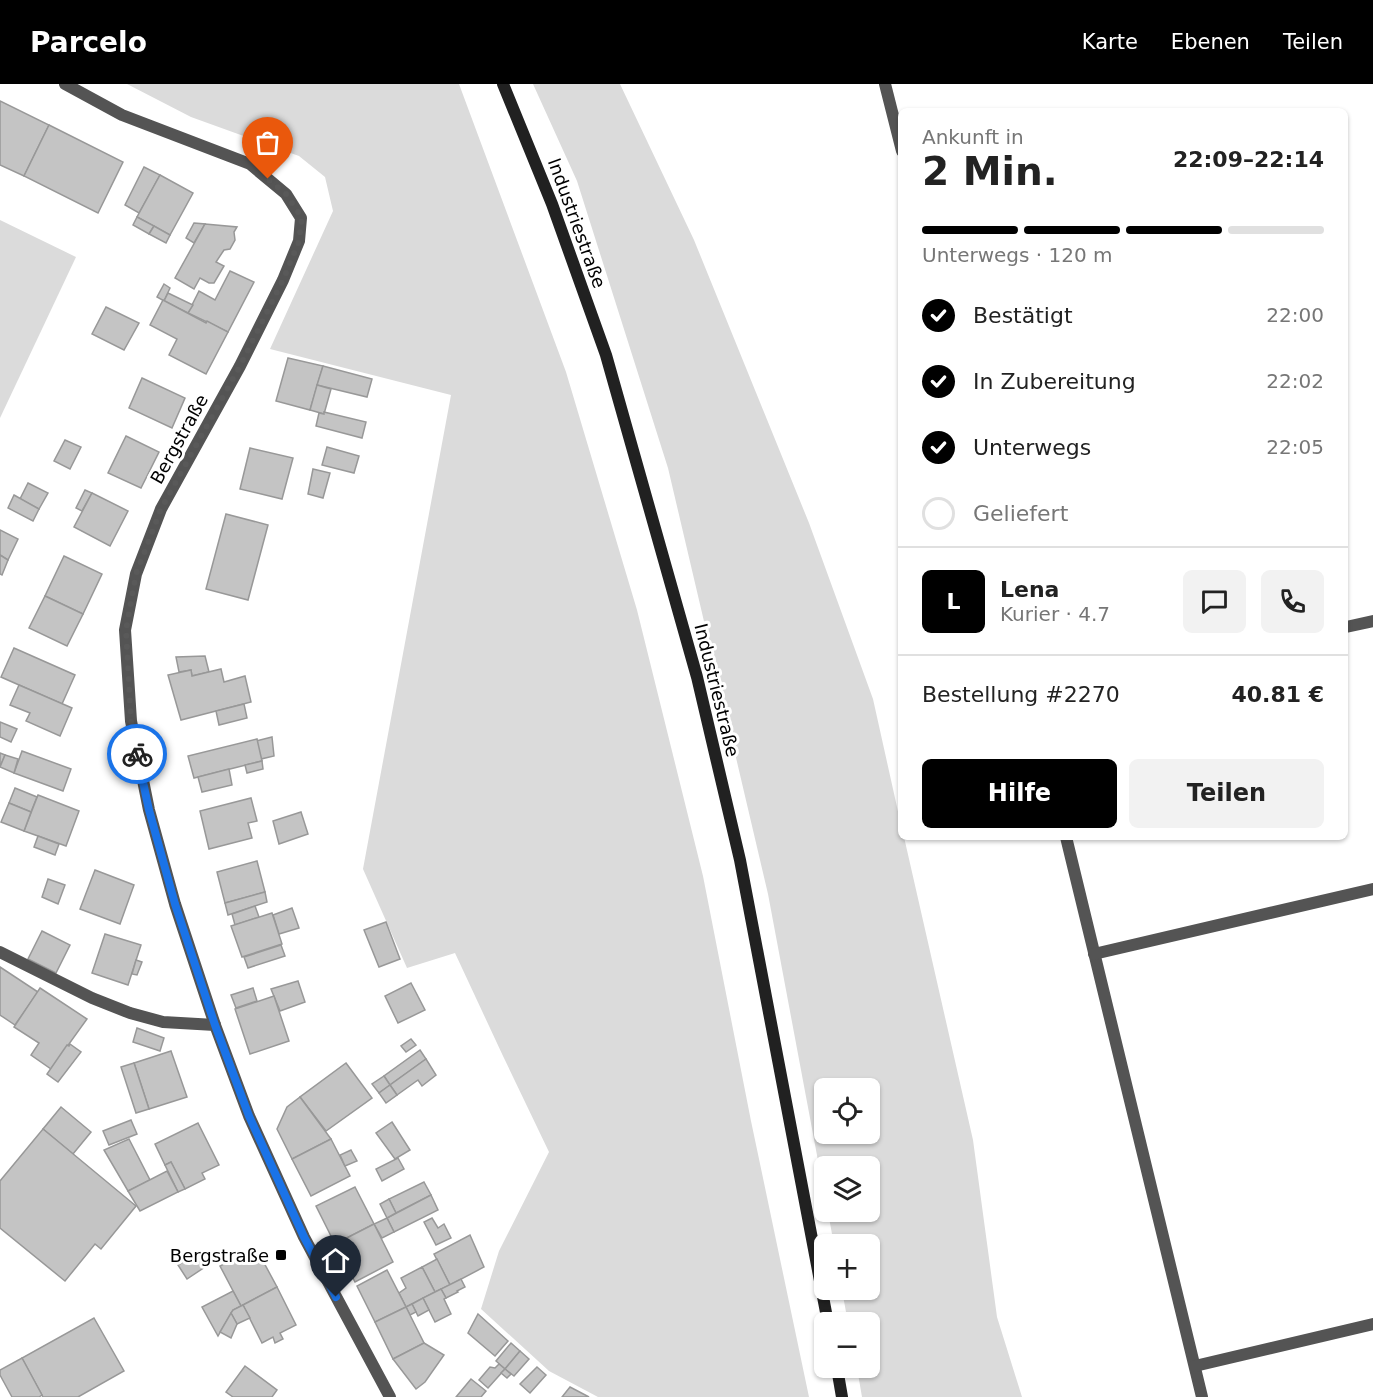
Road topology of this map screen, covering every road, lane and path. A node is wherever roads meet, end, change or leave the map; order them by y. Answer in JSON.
{"nodes":[{"id":1,"x":65,"y":84,"type":"edge"},
{"id":2,"x":503,"y":84,"type":"edge"},
{"id":3,"x":885,"y":84,"type":"edge"},
{"id":4,"x":898,"y":135,"type":"edge"},
{"id":5,"x":1373,"y":621,"type":"edge"},
{"id":6,"x":1348,"y":627,"type":"edge"},
{"id":7,"x":1067,"y":840,"type":"edge"},
{"id":8,"x":1373,"y":889,"type":"edge"},
{"id":9,"x":0,"y":952,"type":"edge"},
{"id":10,"x":1094,"y":954,"type":"junction"},
{"id":11,"x":215,"y":1025,"type":"junction"},
{"id":12,"x":826,"y":1312,"type":"edge"},
{"id":13,"x":1373,"y":1324,"type":"edge"},
{"id":14,"x":1195,"y":1366,"type":"junction"},
{"id":15,"x":839,"y":1378,"type":"edge"},
{"id":16,"x":390,"y":1397,"type":"edge"},
{"id":17,"x":842,"y":1397,"type":"edge"},
{"id":18,"x":1202,"y":1397,"type":"edge"}],
"edges":[{"from":1,"to":11,"type":"street","name":"Bergstraße"},
{"from":2,"to":12,"type":"main road","name":"Industriestraße"},
{"from":3,"to":4,"type":"street"},
{"from":5,"to":6,"type":"street"},
{"from":7,"to":10,"type":"street"},
{"from":8,"to":10,"type":"street"},
{"from":9,"to":11,"type":"street"},
{"from":10,"to":14,"type":"street"},
{"from":11,"to":16,"type":"street","name":"Bergstraße"},
{"from":13,"to":14,"type":"street"},
{"from":14,"to":18,"type":"street"},
{"from":15,"to":17,"type":"main road"}]}
